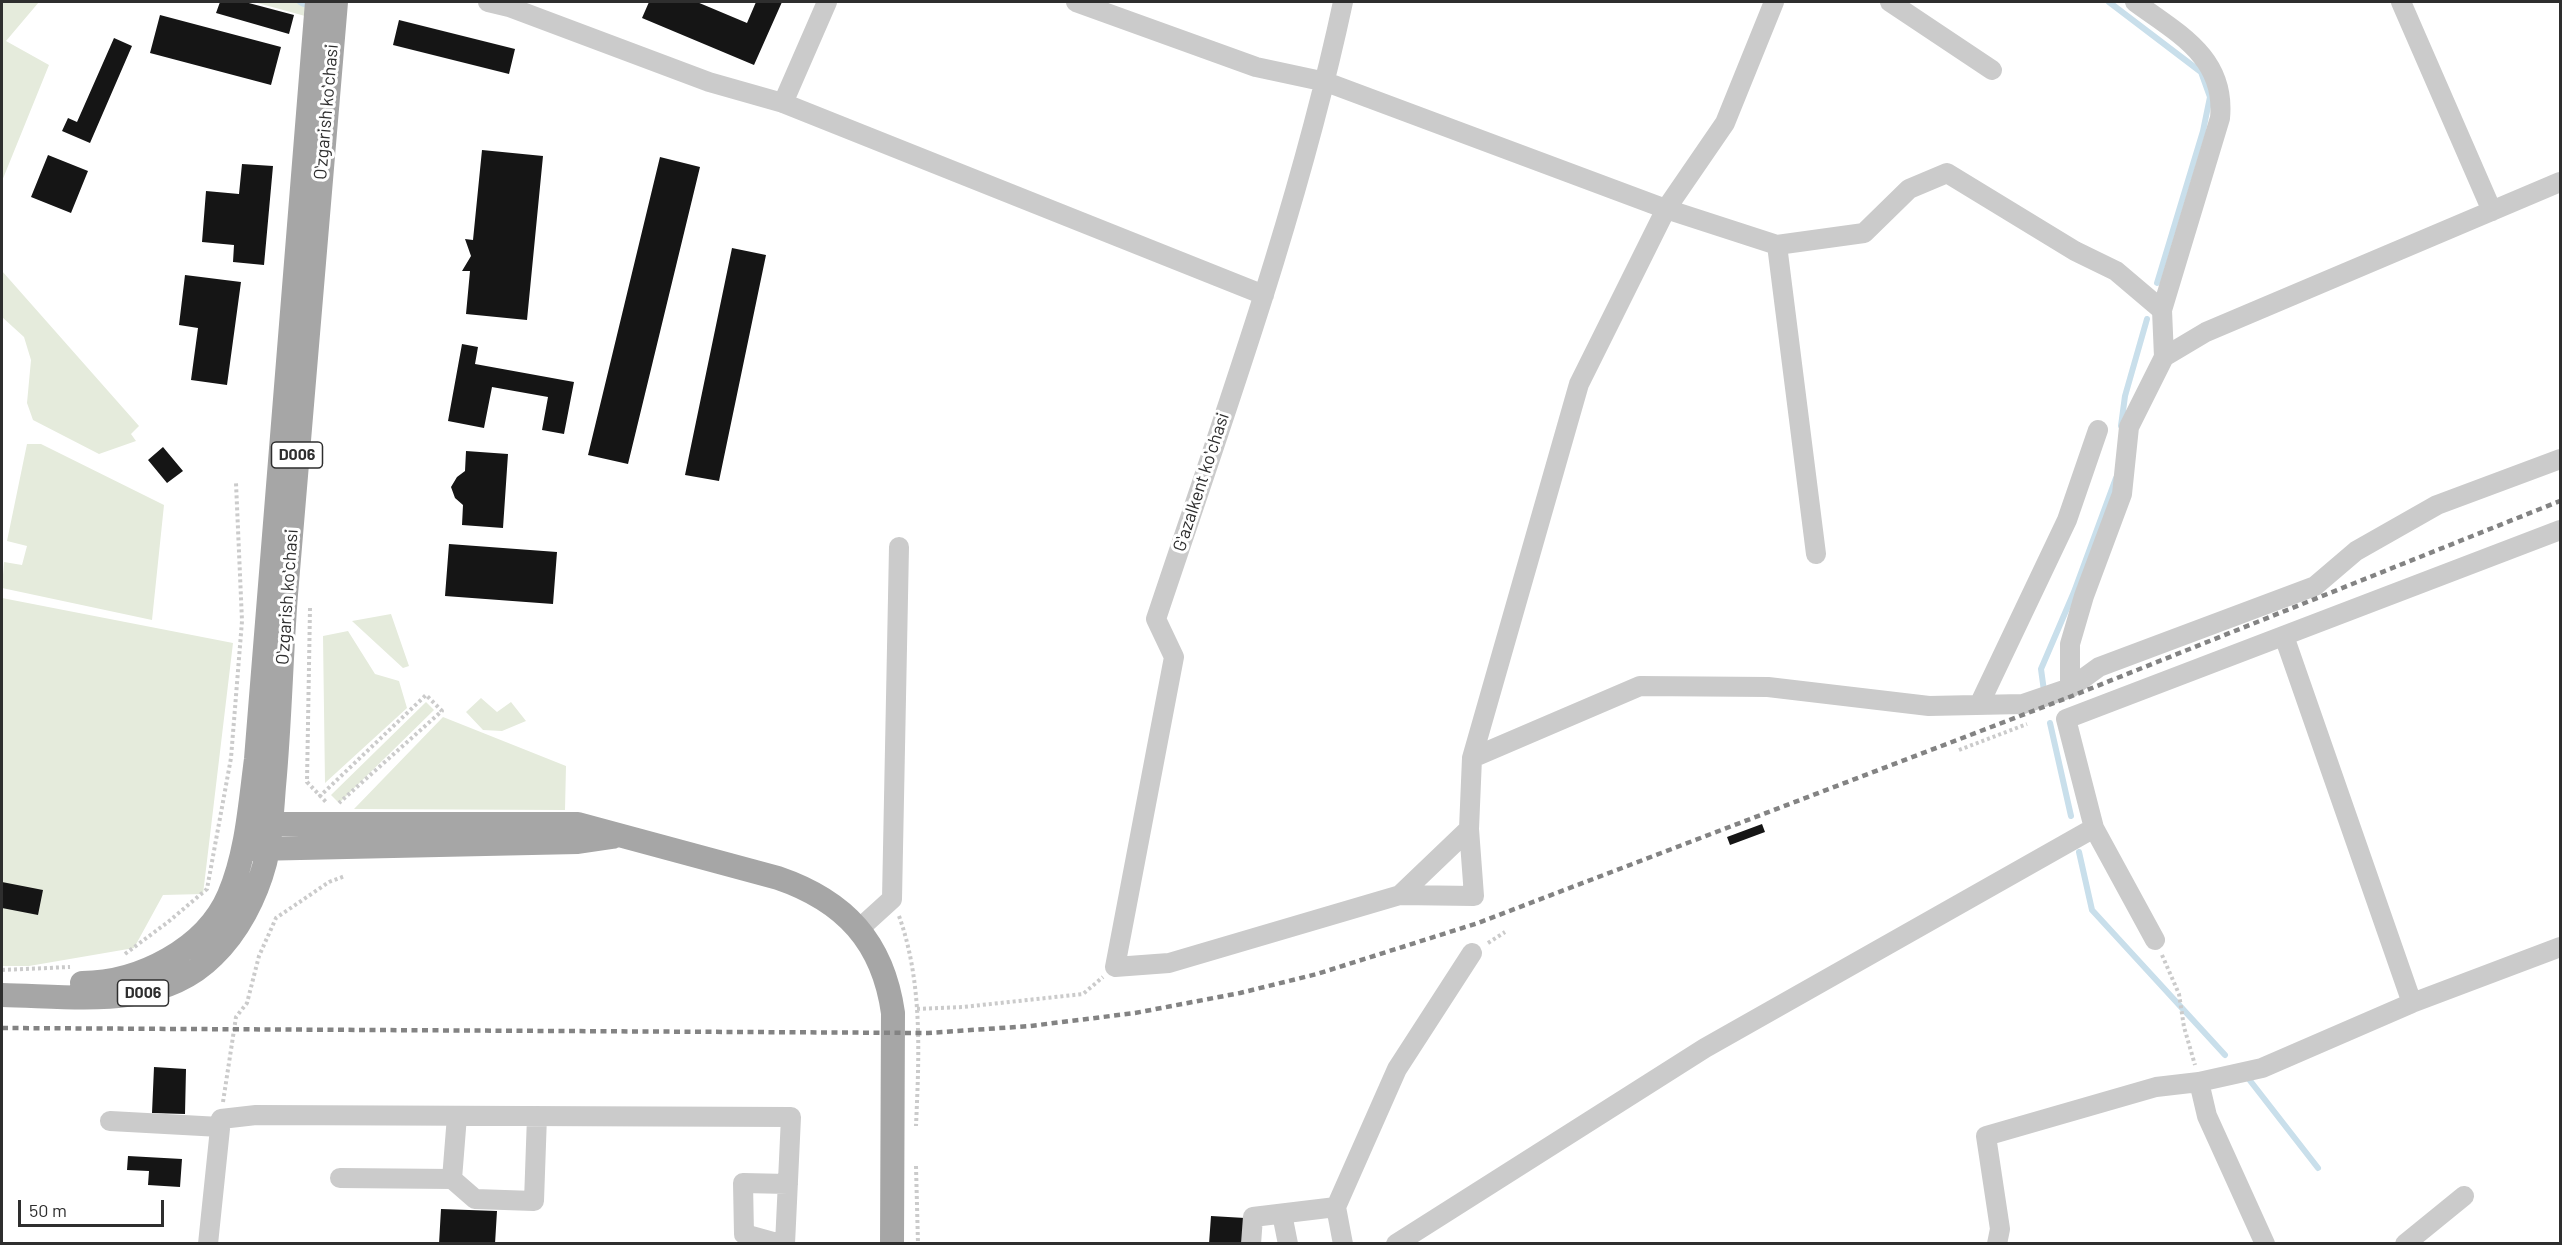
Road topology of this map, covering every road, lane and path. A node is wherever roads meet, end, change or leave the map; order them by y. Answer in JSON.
{"nodes":[{"id":1,"x":317,"y":2,"type":"edge"},
{"id":2,"x":336,"y":2,"type":"edge"},
{"id":3,"x":488,"y":2,"type":"edge"},
{"id":4,"x":827,"y":2,"type":"edge"},
{"id":5,"x":1076,"y":2,"type":"edge"},
{"id":6,"x":1343,"y":2,"type":"edge"},
{"id":7,"x":1774,"y":2,"type":"edge"},
{"id":8,"x":1890,"y":2,"type":"edge"},
{"id":9,"x":2135,"y":2,"type":"edge"},
{"id":10,"x":2401,"y":2,"type":"edge"},
{"id":11,"x":1992,"y":70,"type":"dead end"},
{"id":12,"x":1326,"y":82,"type":"junction"},
{"id":13,"x":783,"y":103,"type":"junction"},
{"id":14,"x":2560,"y":182,"type":"edge"},
{"id":15,"x":1666,"y":208,"type":"junction"},
{"id":16,"x":2492,"y":211,"type":"junction"},
{"id":17,"x":1777,"y":245,"type":"junction"},
{"id":18,"x":1263,"y":295,"type":"junction"},
{"id":19,"x":2162,"y":310,"type":"junction"},
{"id":20,"x":2164,"y":357,"type":"junction"},
{"id":21,"x":2098,"y":430,"type":"dead end"},
{"id":22,"x":2560,"y":459,"type":"edge"},
{"id":23,"x":237,"y":483,"type":"dead end"},
{"id":24,"x":2560,"y":530,"type":"edge"},
{"id":25,"x":899,"y":547,"type":"dead end"},
{"id":26,"x":1816,"y":554,"type":"dead end"},
{"id":27,"x":310,"y":608,"type":"dead end"},
{"id":28,"x":2284,"y":636,"type":"junction"},
{"id":29,"x":2070,"y":688,"type":"junction"},
{"id":30,"x":1979,"y":705,"type":"junction"},
{"id":31,"x":2034,"y":721,"type":"dead end"},
{"id":32,"x":1959,"y":750,"type":"dead end"},
{"id":33,"x":1472,"y":758,"type":"junction"},
{"id":34,"x":319,"y":797,"type":"junction"},
{"id":35,"x":334,"y":807,"type":"junction"},
{"id":36,"x":340,"y":809,"type":"dead end"},
{"id":37,"x":247,"y":824,"type":"junction"},
{"id":38,"x":271,"y":824,"type":"junction"},
{"id":39,"x":2094,"y":828,"type":"junction"},
{"id":40,"x":1469,"y":830,"type":"junction"},
{"id":41,"x":620,"y":835,"type":"junction"},
{"id":42,"x":268,"y":848,"type":"junction"},
{"id":43,"x":242,"y":849,"type":"junction"},
{"id":44,"x":345,"y":876,"type":"dead end"},
{"id":45,"x":1400,"y":895,"type":"junction"},
{"id":46,"x":892,"y":899,"type":"junction"},
{"id":47,"x":859,"y":929,"type":"junction"},
{"id":48,"x":2155,"y":940,"type":"joint"},
{"id":49,"x":2560,"y":947,"type":"edge"},
{"id":50,"x":1472,"y":953,"type":"dead end"},
{"id":51,"x":122,"y":956,"type":"dead end"},
{"id":52,"x":77,"y":966,"type":"dead end"},
{"id":53,"x":1115,"y":967,"type":"junction"},
{"id":54,"x":2,"y":970,"type":"edge"},
{"id":55,"x":2,"y":983,"type":"edge"},
{"id":56,"x":2,"y":995,"type":"edge"},
{"id":57,"x":2412,"y":1003,"type":"junction"},
{"id":58,"x":917,"y":1009,"type":"junction"},
{"id":59,"x":2199,"y":1082,"type":"junction"},
{"id":60,"x":457,"y":1116,"type":"junction"},
{"id":61,"x":537,"y":1116,"type":"junction"},
{"id":62,"x":110,"y":1121,"type":"dead end"},
{"id":63,"x":220,"y":1123,"type":"junction"},
{"id":64,"x":916,"y":1131,"type":"dead end"},
{"id":65,"x":916,"y":1154,"type":"dead end"},
{"id":66,"x":340,"y":1178,"type":"dead end"},
{"id":67,"x":452,"y":1179,"type":"junction"},
{"id":68,"x":788,"y":1184,"type":"junction"},
{"id":69,"x":2463,"y":1196,"type":"dead end"},
{"id":70,"x":1336,"y":1207,"type":"junction"},
{"id":71,"x":1282,"y":1214,"type":"junction"},
{"id":72,"x":208,"y":1244,"type":"edge"},
{"id":73,"x":780,"y":1244,"type":"edge"},
{"id":74,"x":785,"y":1244,"type":"edge"},
{"id":75,"x":892,"y":1244,"type":"edge"},
{"id":76,"x":918,"y":1244,"type":"edge"},
{"id":77,"x":1251,"y":1244,"type":"edge"},
{"id":78,"x":1288,"y":1244,"type":"edge"},
{"id":79,"x":1343,"y":1244,"type":"edge"},
{"id":80,"x":1396,"y":1244,"type":"edge"},
{"id":81,"x":1997,"y":1244,"type":"edge"},
{"id":82,"x":2265,"y":1244,"type":"edge"},
{"id":83,"x":2405,"y":1244,"type":"edge"}],
"edges":[{"from":1,"to":37,"type":"main road","name":"Oʻzgarish koʻchasi","number":"D006"},
{"from":2,"to":38,"type":"main road","name":"Oʻzgarish koʻchasi","number":"D006"},
{"from":3,"to":13,"type":"street"},
{"from":4,"to":13,"type":"street"},
{"from":5,"to":12,"type":"street"},
{"from":6,"to":12,"type":"street","name":"Gʻazalkent koʻchasi"},
{"from":7,"to":15,"type":"street"},
{"from":8,"to":11,"type":"street"},
{"from":9,"to":19,"type":"street"},
{"from":10,"to":16,"type":"street"},
{"from":12,"to":15,"type":"street"},
{"from":12,"to":18,"type":"street","name":"Gʻazalkent koʻchasi"},
{"from":13,"to":18,"type":"street"},
{"from":14,"to":16,"type":"street"},
{"from":15,"to":17,"type":"street"},
{"from":15,"to":33,"type":"street"},
{"from":16,"to":20,"type":"street"},
{"from":17,"to":19,"type":"street"},
{"from":17,"to":26,"type":"street"},
{"from":18,"to":53,"type":"street","name":"Gʻazalkent koʻchasi"},
{"from":19,"to":20,"type":"street"},
{"from":20,"to":29,"type":"street"},
{"from":21,"to":30,"type":"street"},
{"from":22,"to":29,"type":"street"},
{"from":23,"to":51,"type":"path"},
{"from":24,"to":28,"type":"street"},
{"from":25,"to":46,"type":"street"},
{"from":27,"to":34,"type":"path"},
{"from":28,"to":39,"type":"street"},
{"from":28,"to":57,"type":"street"},
{"from":29,"to":30,"type":"street"},
{"from":30,"to":33,"type":"street"},
{"from":31,"to":32,"type":"path"},
{"from":33,"to":40,"type":"street"},
{"from":34,"to":35,"type":"path"},
{"from":34,"to":35,"type":"path"},
{"from":35,"to":36,"type":"path"},
{"from":37,"to":38,"type":"main road"},
{"from":37,"to":43,"type":"main road","name":"Oʻzgarish koʻchasi","number":"D006"},
{"from":38,"to":41,"type":"main road"},
{"from":38,"to":42,"type":"main road","name":"Oʻzgarish koʻchasi","number":"D006"},
{"from":39,"to":48,"type":"street"},
{"from":39,"to":80,"type":"street"},
{"from":40,"to":45,"type":"street"},
{"from":40,"to":45,"type":"street"},
{"from":41,"to":42,"type":"main road"},
{"from":41,"to":47,"type":"main road"},
{"from":42,"to":43,"type":"main road"},
{"from":42,"to":56,"type":"main road","name":"Oʻzgarish koʻchasi","number":"D006"},
{"from":43,"to":55,"type":"main road","name":"Oʻzgarish koʻchasi","number":"D006"},
{"from":44,"to":63,"type":"path"},
{"from":45,"to":53,"type":"street"},
{"from":46,"to":47,"type":"street"},
{"from":46,"to":58,"type":"path"},
{"from":47,"to":75,"type":"main road"},
{"from":48,"to":59,"type":"path"},
{"from":49,"to":57,"type":"street"},
{"from":50,"to":70,"type":"street"},
{"from":52,"to":54,"type":"path"},
{"from":53,"to":58,"type":"path"},
{"from":57,"to":59,"type":"street"},
{"from":58,"to":64,"type":"path"},
{"from":59,"to":81,"type":"street"},
{"from":59,"to":82,"type":"street"},
{"from":60,"to":61,"type":"street"},
{"from":60,"to":63,"type":"street"},
{"from":60,"to":67,"type":"street"},
{"from":61,"to":67,"type":"street"},
{"from":61,"to":68,"type":"street"},
{"from":62,"to":63,"type":"street"},
{"from":63,"to":72,"type":"street"},
{"from":65,"to":76,"type":"path"},
{"from":66,"to":67,"type":"street"},
{"from":68,"to":73,"type":"street"},
{"from":68,"to":74,"type":"street"},
{"from":69,"to":83,"type":"street"},
{"from":70,"to":71,"type":"street"},
{"from":70,"to":79,"type":"street"},
{"from":71,"to":77,"type":"street"},
{"from":71,"to":78,"type":"street"}]}
